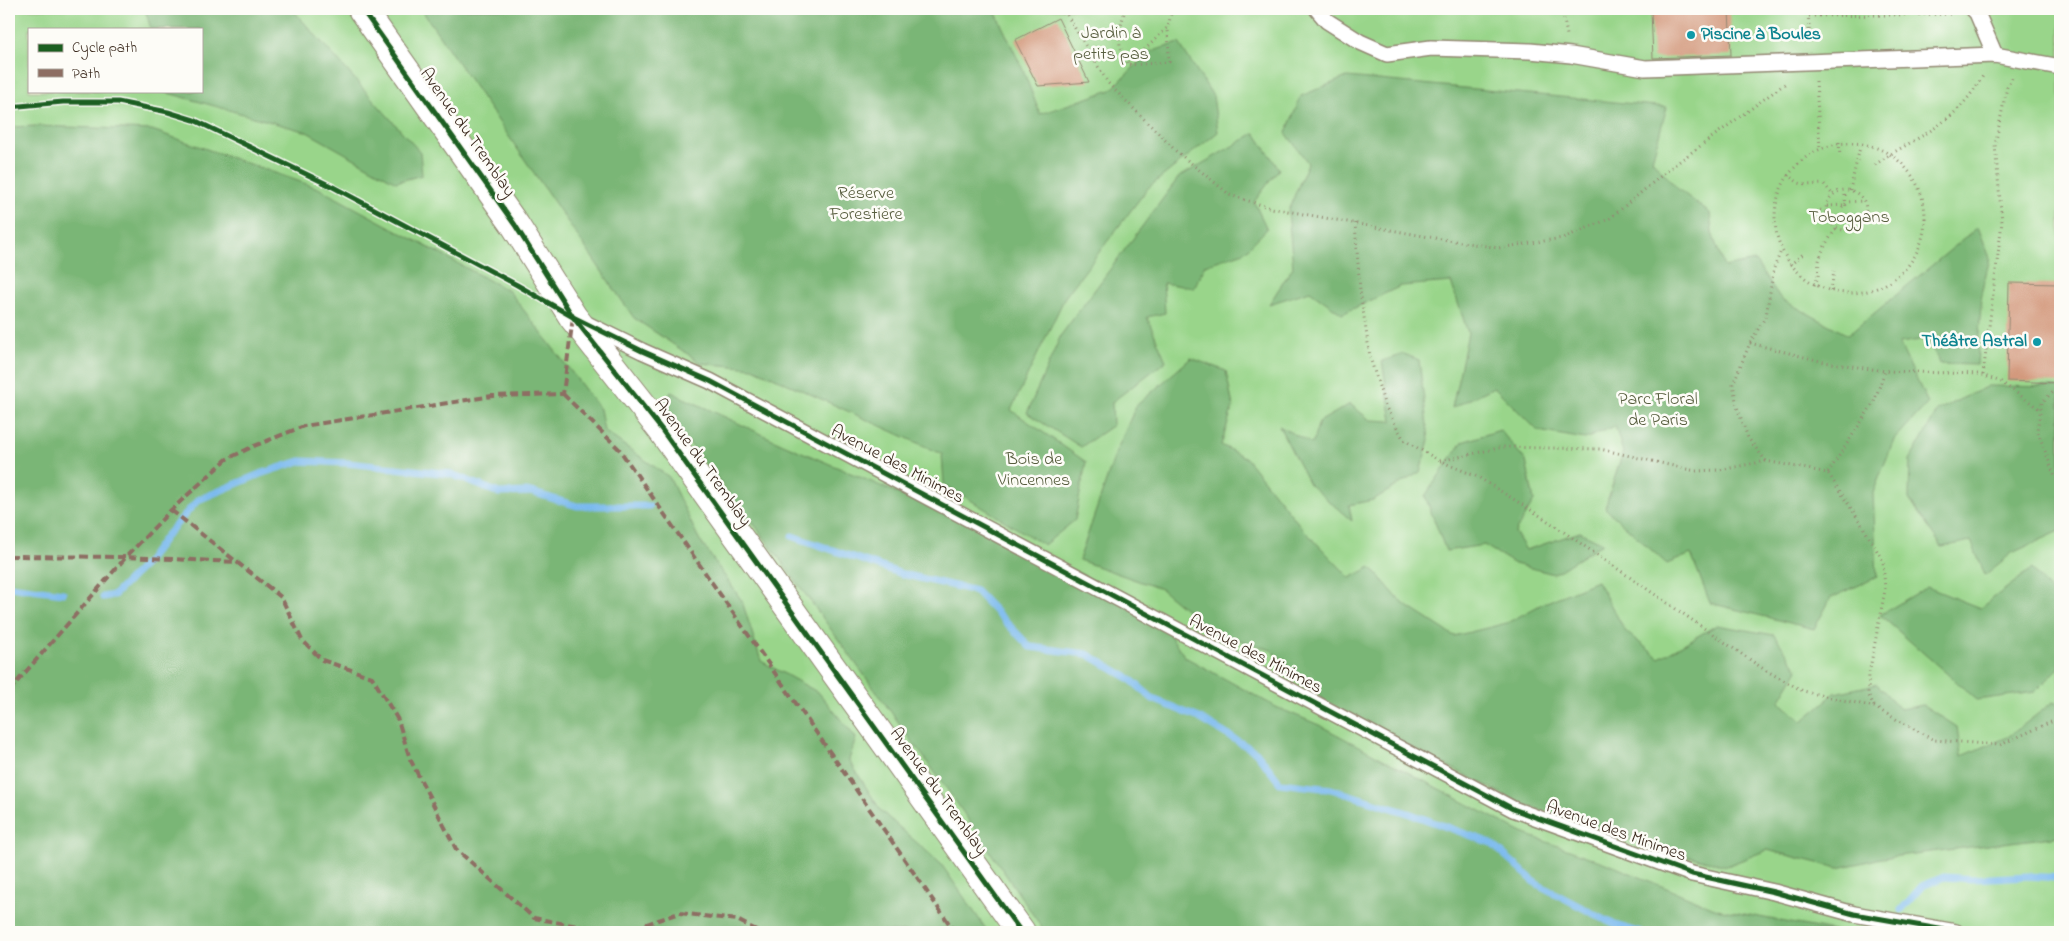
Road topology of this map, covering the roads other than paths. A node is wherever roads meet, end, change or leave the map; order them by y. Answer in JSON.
{"nodes":[{"id":1,"x":362,"y":9,"type":"edge"},
{"id":2,"x":1317,"y":9,"type":"edge"},
{"id":3,"x":1975,"y":11,"type":"edge"},
{"id":4,"x":1995,"y":55,"type":"junction"},
{"id":5,"x":2060,"y":67,"type":"edge"},
{"id":6,"x":573,"y":317,"type":"junction"},
{"id":7,"x":1021,"y":932,"type":"edge"},
{"id":8,"x":1956,"y":932,"type":"edge"}],
"edges":[{"from":1,"to":6,"type":"main road","name":"Avenue du Tremblay"},
{"from":2,"to":4,"type":"lane"},
{"from":3,"to":4,"type":"lane"},
{"from":4,"to":5,"type":"lane"},
{"from":6,"to":7,"type":"main road","name":"Avenue du Tremblay"},
{"from":6,"to":8,"type":"lane","name":"Avenue des Minimes"}]}
